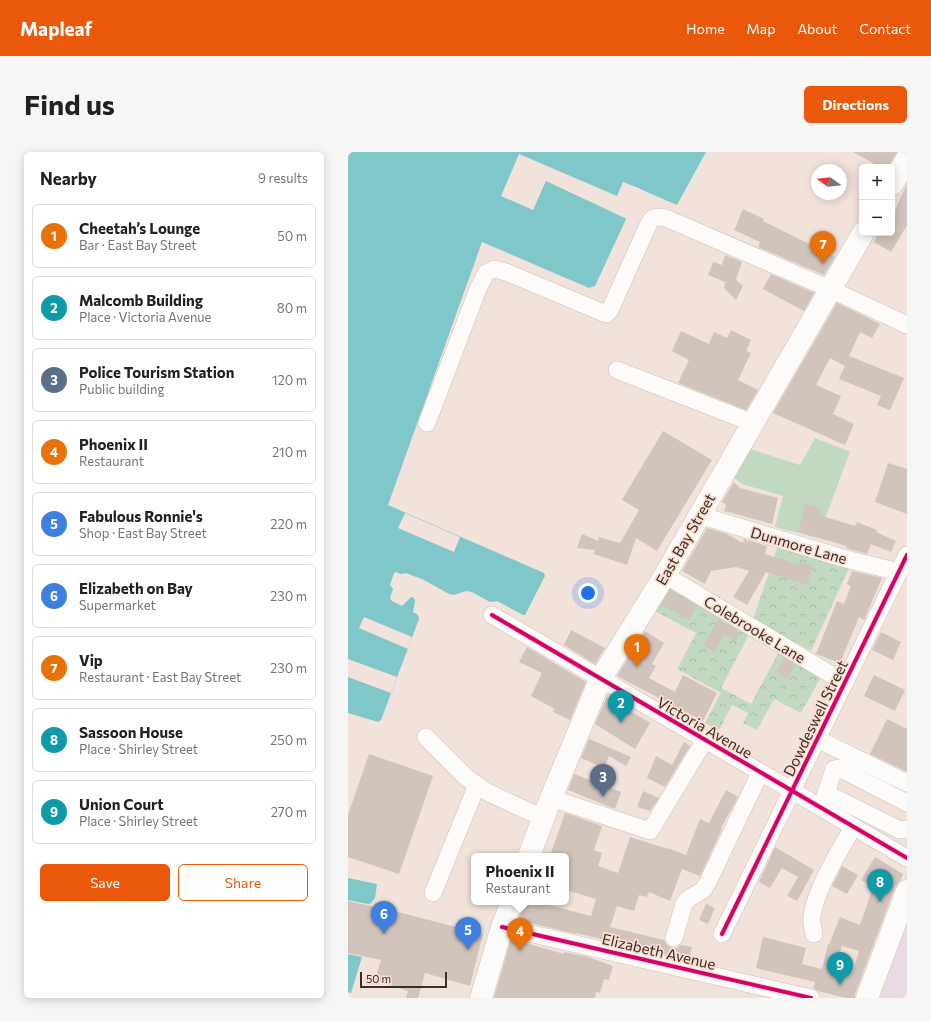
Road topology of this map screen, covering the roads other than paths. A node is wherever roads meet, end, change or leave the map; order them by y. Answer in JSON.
{"nodes":[{"id":1,"x":907,"y":159,"type":"edge"},
{"id":2,"x":895,"y":179,"type":"edge"},
{"id":3,"x":861,"y":236,"type":"edge"},
{"id":4,"x":830,"y":289,"type":"junction"},
{"id":5,"x":907,"y":325,"type":"edge"},
{"id":6,"x":617,"y":370,"type":"dead end"},
{"id":7,"x":428,"y":423,"type":"dead end"},
{"id":8,"x":753,"y":423,"type":"junction"},
{"id":9,"x":699,"y":515,"type":"junction"},
{"id":10,"x":907,"y":555,"type":"edge"},
{"id":11,"x":899,"y":572,"type":"junction"},
{"id":12,"x":665,"y":575,"type":"junction"},
{"id":13,"x":492,"y":615,"type":"dead end"},
{"id":14,"x":600,"y":680,"type":"junction"},
{"id":15,"x":845,"y":683,"type":"junction"},
{"id":16,"x":426,"y":737,"type":"dead end"},
{"id":17,"x":817,"y":739,"type":"junction"},
{"id":18,"x":705,"y":740,"type":"junction"},
{"id":19,"x":760,"y":772,"type":"junction"},
{"id":20,"x":907,"y":783,"type":"edge"},
{"id":21,"x":477,"y":785,"type":"junction"},
{"id":22,"x":792,"y":792,"type":"junction"},
{"id":23,"x":551,"y":798,"type":"junction"},
{"id":24,"x":823,"y":801,"type":"junction"},
{"id":25,"x":907,"y":803,"type":"edge"},
{"id":26,"x":544,"y":818,"type":"junction"},
{"id":27,"x":882,"y":821,"type":"junction"},
{"id":28,"x":852,"y":827,"type":"junction"},
{"id":29,"x":907,"y":829,"type":"edge"},
{"id":30,"x":872,"y":838,"type":"junction"},
{"id":31,"x":530,"y":853,"type":"edge"},
{"id":32,"x":907,"y":858,"type":"edge"},
{"id":33,"x":907,"y":891,"type":"edge"},
{"id":34,"x":433,"y":893,"type":"dead end"},
{"id":35,"x":511,"y":905,"type":"edge"},
{"id":36,"x":502,"y":927,"type":"junction"},
{"id":37,"x":722,"y":934,"type":"dead end"},
{"id":38,"x":814,"y":934,"type":"dead end"},
{"id":39,"x":674,"y":938,"type":"dead end"},
{"id":40,"x":481,"y":998,"type":"edge"},
{"id":41,"x":811,"y":998,"type":"edge"},
{"id":42,"x":867,"y":998,"type":"edge"}],
"edges":[{"from":1,"to":2,"type":"highway"},
{"from":3,"to":4,"type":"highway","name":"East Bay Street"},
{"from":4,"to":5,"type":"street"},
{"from":4,"to":7,"type":"street"},
{"from":4,"to":8,"type":"highway","name":"East Bay Street"},
{"from":6,"to":8,"type":"street"},
{"from":8,"to":9,"type":"highway","name":"East Bay Street"},
{"from":9,"to":11,"type":"street","name":"Dunmore Lane"},
{"from":9,"to":12,"type":"highway","name":"East Bay Street"},
{"from":10,"to":11,"type":"street","name":"Dowdeswell Street"},
{"from":11,"to":15,"type":"street","name":"Dowdeswell Street"},
{"from":12,"to":14,"type":"highway","name":"East Bay Street"},
{"from":12,"to":15,"type":"street","name":"Colebrooke Lane"},
{"from":13,"to":14,"type":"street","name":"Victoria Avenue"},
{"from":14,"to":18,"type":"street","name":"Victoria Avenue"},
{"from":14,"to":23,"type":"highway","name":"East Bay Street"},
{"from":15,"to":17,"type":"street","name":"Dowdeswell Street"},
{"from":16,"to":21,"type":"street"},
{"from":17,"to":20,"type":"street"},
{"from":17,"to":22,"type":"street","name":"Dowdeswell Street"},
{"from":18,"to":19,"type":"street","name":"Victoria Avenue"},
{"from":18,"to":23,"type":"street"},
{"from":19,"to":22,"type":"street","name":"Victoria Avenue"},
{"from":19,"to":39,"type":"street"},
{"from":21,"to":26,"type":"street"},
{"from":21,"to":34,"type":"street"},
{"from":22,"to":24,"type":"street","name":"Victoria Avenue"},
{"from":22,"to":37,"type":"street","name":"Dowdeswell Street"},
{"from":23,"to":26,"type":"highway","name":"East Bay Street"},
{"from":24,"to":25,"type":"street"},
{"from":24,"to":27,"type":"street"},
{"from":24,"to":28,"type":"street","name":"Victoria Avenue"},
{"from":26,"to":31,"type":"highway","name":"East Bay Street"},
{"from":27,"to":29,"type":"street"},
{"from":27,"to":30,"type":"street"},
{"from":28,"to":30,"type":"street","name":"Victoria Avenue"},
{"from":28,"to":38,"type":"street"},
{"from":30,"to":32,"type":"street","name":"Victoria Avenue"},
{"from":33,"to":42,"type":"highway"},
{"from":35,"to":36,"type":"highway"},
{"from":36,"to":40,"type":"highway"},
{"from":36,"to":41,"type":"street","name":"Elizabeth Avenue"}]}
